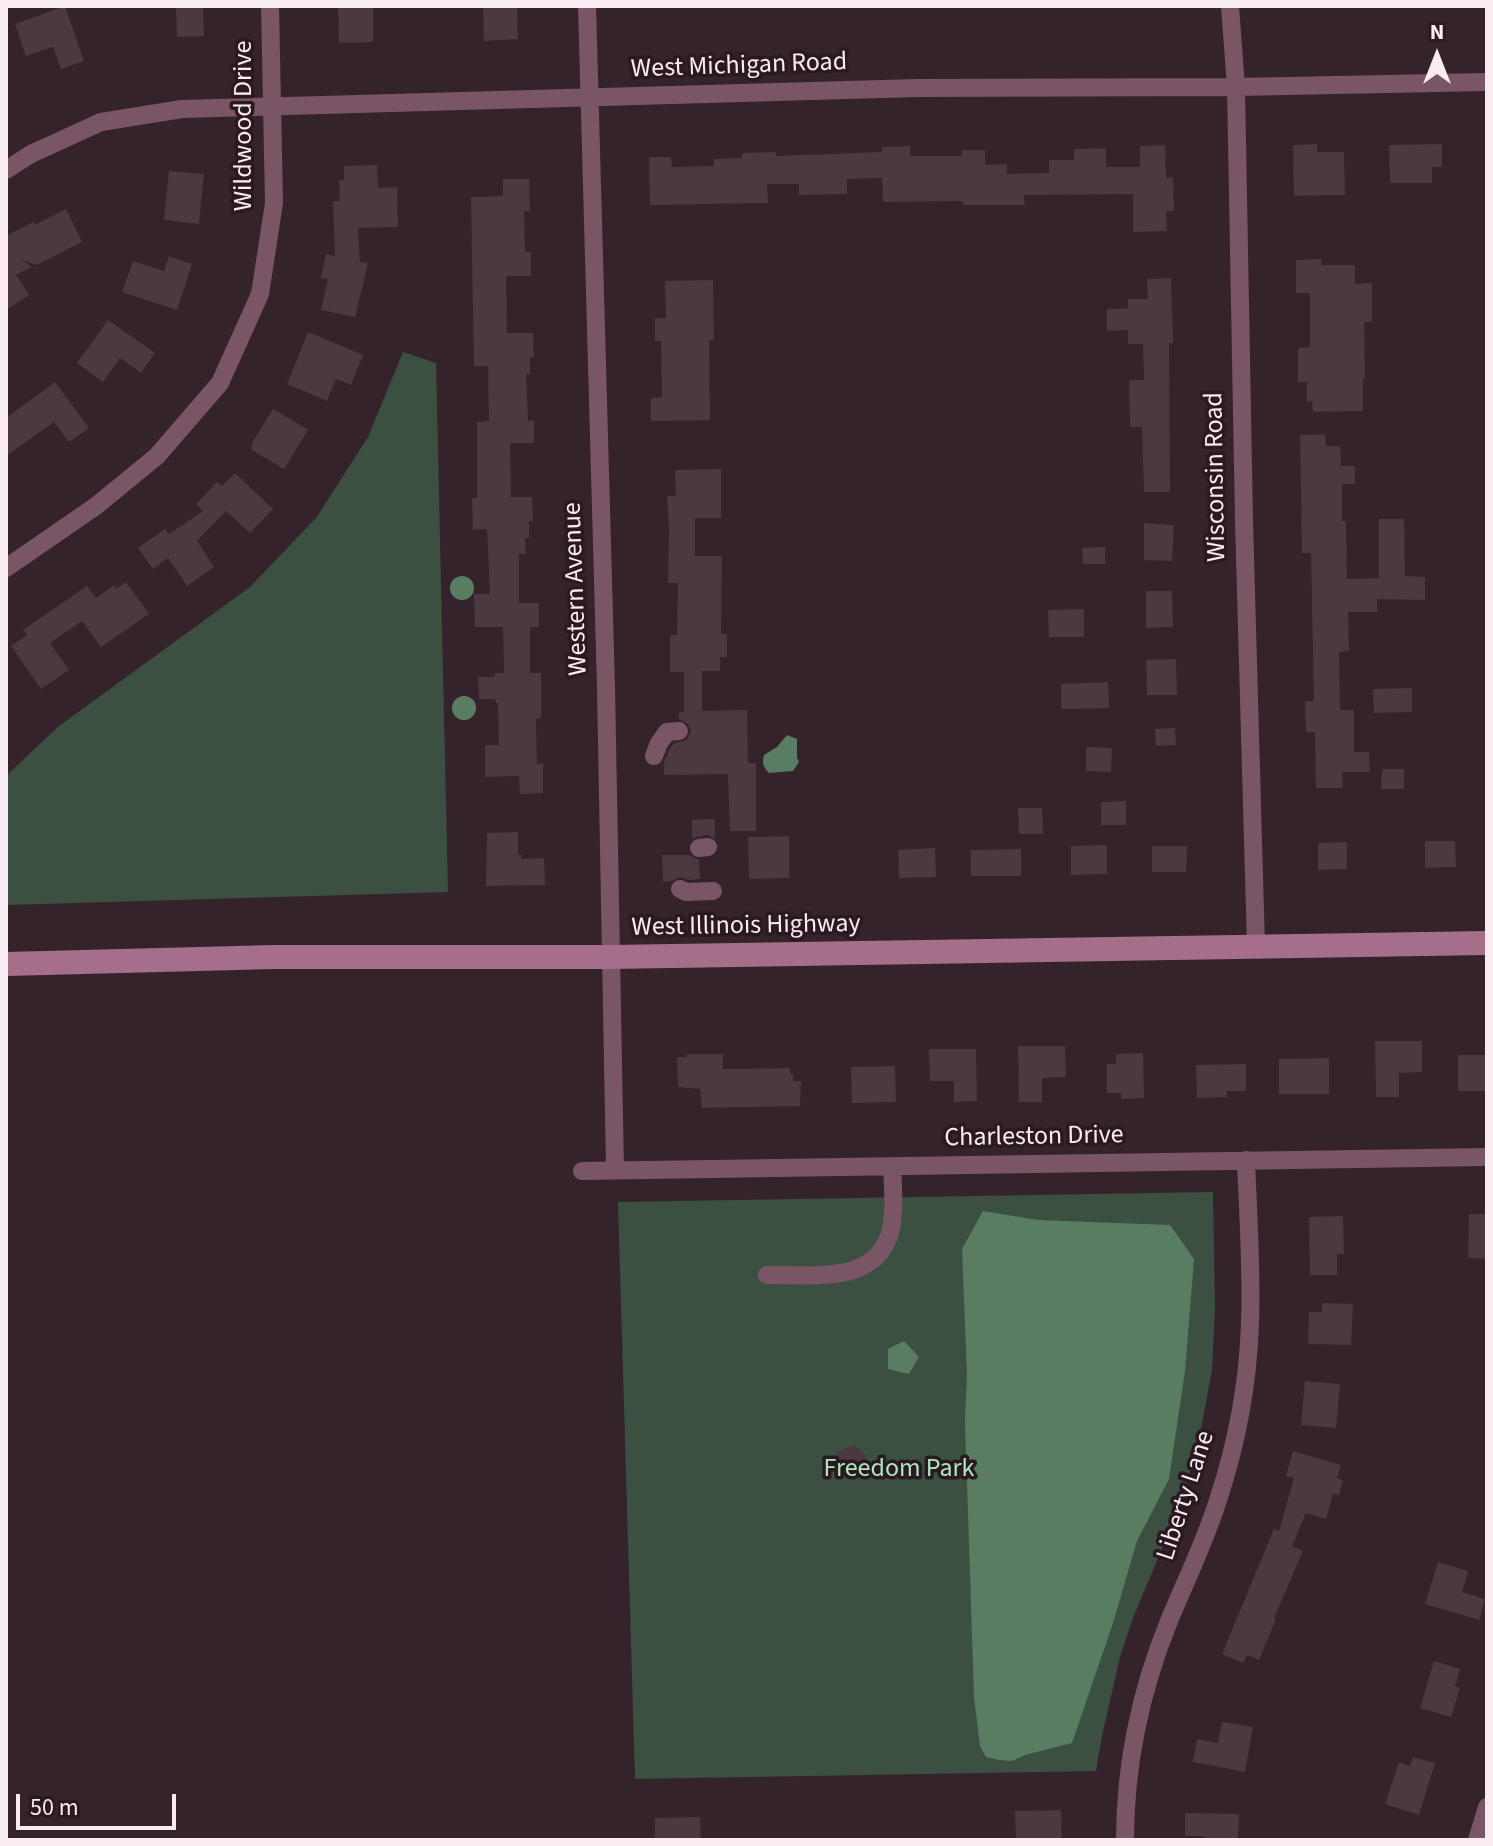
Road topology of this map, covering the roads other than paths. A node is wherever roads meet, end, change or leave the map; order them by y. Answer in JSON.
{"nodes":[{"id":1,"x":270,"y":6,"type":"edge"},
{"id":2,"x":587,"y":6,"type":"edge"},
{"id":3,"x":1230,"y":6,"type":"edge"},
{"id":4,"x":1487,"y":82,"type":"edge"},
{"id":5,"x":1236,"y":87,"type":"junction"},
{"id":6,"x":590,"y":98,"type":"junction"},
{"id":7,"x":271,"y":106,"type":"junction"},
{"id":8,"x":6,"y":170,"type":"edge"},
{"id":9,"x":6,"y":568,"type":"edge"},
{"id":10,"x":679,"y":731,"type":"dead end"},
{"id":11,"x":654,"y":756,"type":"dead end"},
{"id":12,"x":680,"y":889,"type":"dead end"},
{"id":13,"x":713,"y":891,"type":"dead end"},
{"id":14,"x":1487,"y":943,"type":"edge"},
{"id":15,"x":1256,"y":947,"type":"junction"},
{"id":16,"x":610,"y":957,"type":"junction"},
{"id":17,"x":6,"y":964,"type":"edge"},
{"id":18,"x":1487,"y":1157,"type":"edge"},
{"id":19,"x":1246,"y":1160,"type":"junction"},
{"id":20,"x":892,"y":1166,"type":"junction"},
{"id":21,"x":615,"y":1170,"type":"junction"},
{"id":22,"x":582,"y":1171,"type":"dead end"},
{"id":23,"x":767,"y":1275,"type":"dead end"},
{"id":24,"x":1487,"y":1807,"type":"edge"},
{"id":25,"x":1125,"y":1840,"type":"edge"},
{"id":26,"x":1477,"y":1840,"type":"edge"}],
"edges":[{"from":1,"to":7,"type":"street","name":"Wildwood Drive"},
{"from":2,"to":6,"type":"street","name":"Western Avenue"},
{"from":3,"to":5,"type":"street","name":"Wisconsin Road"},
{"from":4,"to":5,"type":"street","name":"West Michigan Road"},
{"from":5,"to":6,"type":"street","name":"West Michigan Road"},
{"from":5,"to":15,"type":"street","name":"Wisconsin Road"},
{"from":6,"to":7,"type":"street","name":"West Michigan Road"},
{"from":6,"to":16,"type":"street","name":"Western Avenue"},
{"from":7,"to":8,"type":"street","name":"West Michigan Road"},
{"from":7,"to":9,"type":"street","name":"Wildwood Drive"},
{"from":10,"to":11,"type":"street"},
{"from":12,"to":13,"type":"street"},
{"from":14,"to":15,"type":"street","name":"West Illinois Highway"},
{"from":15,"to":16,"type":"street","name":"West Illinois Highway"},
{"from":16,"to":17,"type":"street","name":"West Illinois Highway"},
{"from":16,"to":21,"type":"street","name":"Western Avenue"},
{"from":18,"to":19,"type":"street","name":"Charleston Drive"},
{"from":19,"to":20,"type":"street","name":"Charleston Drive"},
{"from":19,"to":25,"type":"street","name":"Liberty Lane"},
{"from":20,"to":21,"type":"street","name":"Charleston Drive"},
{"from":20,"to":23,"type":"street"},
{"from":21,"to":22,"type":"street","name":"Charleston Drive"},
{"from":24,"to":26,"type":"street"}]}
